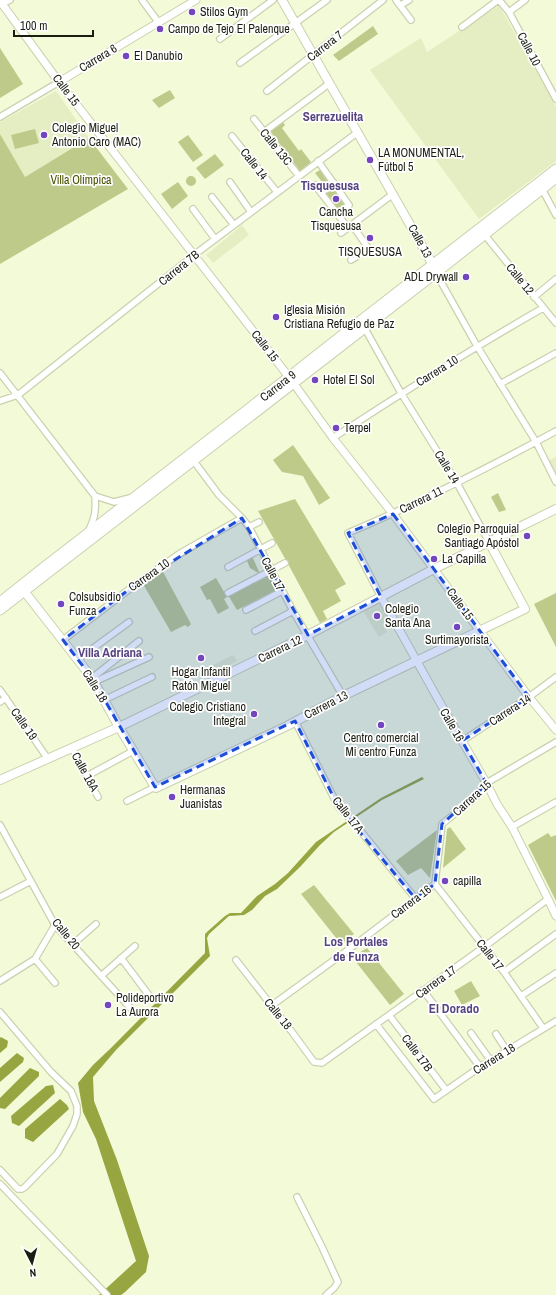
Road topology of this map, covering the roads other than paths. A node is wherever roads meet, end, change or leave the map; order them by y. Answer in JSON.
{"nodes":[{"id":1,"x":10,"y":0,"type":"edge"},
{"id":2,"x":142,"y":0,"type":"edge"},
{"id":3,"x":196,"y":0,"type":"edge"},
{"id":4,"x":273,"y":0,"type":"edge"},
{"id":5,"x":282,"y":0,"type":"edge"},
{"id":6,"x":327,"y":0,"type":"edge"},
{"id":7,"x":383,"y":0,"type":"edge"},
{"id":8,"x":396,"y":0,"type":"edge"},
{"id":9,"x":409,"y":0,"type":"edge"},
{"id":10,"x":499,"y":0,"type":"edge"},
{"id":11,"x":525,"y":0,"type":"edge"},
{"id":12,"x":1,"y":3,"type":"edge"},
{"id":13,"x":401,"y":5,"type":"junction"},
{"id":14,"x":509,"y":12,"type":"junction"},
{"id":15,"x":411,"y":20,"type":"dead end"},
{"id":16,"x":159,"y":23,"type":"junction"},
{"id":17,"x":296,"y":23,"type":"junction"},
{"id":18,"x":462,"y":27,"type":"dead end"},
{"id":19,"x":220,"y":39,"type":"dead end"},
{"id":20,"x":314,"y":55,"type":"junction"},
{"id":21,"x":240,"y":63,"type":"dead end"},
{"id":22,"x":59,"y":82,"type":"junction"},
{"id":23,"x":330,"y":83,"type":"junction"},
{"id":24,"x":267,"y":91,"type":"dead end"},
{"id":25,"x":556,"y":99,"type":"edge"},
{"id":26,"x":0,"y":117,"type":"edge"},
{"id":27,"x":254,"y":119,"type":"dead end"},
{"id":28,"x":264,"y":132,"type":"junction"},
{"id":29,"x":358,"y":132,"type":"junction"},
{"id":30,"x":232,"y":136,"type":"dead end"},
{"id":31,"x":318,"y":161,"type":"junction"},
{"id":32,"x":556,"y":169,"type":"edge"},
{"id":33,"x":299,"y":176,"type":"junction"},
{"id":34,"x":556,"y":178,"type":"edge"},
{"id":35,"x":230,"y":182,"type":"dead end"},
{"id":36,"x":334,"y":183,"type":"junction"},
{"id":37,"x":315,"y":185,"type":"dead end"},
{"id":38,"x":542,"y":189,"type":"junction"},
{"id":39,"x":277,"y":192,"type":"junction"},
{"id":40,"x":321,"y":193,"type":"junction"},
{"id":41,"x":393,"y":194,"type":"junction"},
{"id":42,"x":212,"y":197,"type":"dead end"},
{"id":43,"x":192,"y":209,"type":"dead end"},
{"id":44,"x":251,"y":212,"type":"junction"},
{"id":45,"x":337,"y":214,"type":"junction"},
{"id":46,"x":556,"y":216,"type":"edge"},
{"id":47,"x":234,"y":225,"type":"junction"},
{"id":48,"x":350,"y":226,"type":"junction"},
{"id":49,"x":341,"y":233,"type":"dead end"},
{"id":50,"x":484,"y":234,"type":"junction"},
{"id":51,"x":215,"y":239,"type":"junction"},
{"id":52,"x":195,"y":255,"type":"junction"},
{"id":53,"x":351,"y":260,"type":"dead end"},
{"id":54,"x":434,"y":269,"type":"junction"},
{"id":55,"x":556,"y":279,"type":"edge"},
{"id":56,"x":534,"y":296,"type":"junction"},
{"id":57,"x":543,"y":308,"type":"junction"},
{"id":58,"x":555,"y":319,"type":"edge"},
{"id":59,"x":364,"y":328,"type":"junction"},
{"id":60,"x":477,"y":346,"type":"junction"},
{"id":61,"x":556,"y":353,"type":"edge"},
{"id":62,"x":0,"y":373,"type":"edge"},
{"id":63,"x":291,"y":380,"type":"junction"},
{"id":64,"x":500,"y":384,"type":"junction"},
{"id":65,"x":401,"y":393,"type":"junction"},
{"id":66,"x":18,"y":395,"type":"junction"},
{"id":67,"x":0,"y":401,"type":"edge"},
{"id":68,"x":556,"y":431,"type":"edge"},
{"id":69,"x":333,"y":438,"type":"junction"},
{"id":70,"x":536,"y":442,"type":"junction"},
{"id":71,"x":193,"y":460,"type":"junction"},
{"id":72,"x":556,"y":482,"type":"edge"},
{"id":73,"x":457,"y":483,"type":"junction"},
{"id":74,"x":95,"y":496,"type":"junction"},
{"id":75,"x":134,"y":497,"type":"junction"},
{"id":76,"x":556,"y":509,"type":"edge"},
{"id":77,"x":392,"y":514,"type":"junction"},
{"id":78,"x":242,"y":518,"type":"junction"},
{"id":79,"x":258,"y":522,"type":"dead end"},
{"id":80,"x":249,"y":528,"type":"junction"},
{"id":81,"x":87,"y":533,"type":"junction"},
{"id":82,"x":348,"y":533,"type":"joint"},
{"id":83,"x":489,"y":542,"type":"junction"},
{"id":84,"x":272,"y":543,"type":"dead end"},
{"id":85,"x":260,"y":550,"type":"junction"},
{"id":86,"x":284,"y":562,"type":"dead end"},
{"id":87,"x":228,"y":567,"type":"dead end"},
{"id":88,"x":434,"y":569,"type":"junction"},
{"id":89,"x":271,"y":570,"type":"junction"},
{"id":90,"x":24,"y":591,"type":"junction"},
{"id":91,"x":282,"y":591,"type":"junction"},
{"id":92,"x":228,"y":593,"type":"dead end"},
{"id":93,"x":381,"y":597,"type":"junction"},
{"id":94,"x":0,"y":602,"type":"edge"},
{"id":95,"x":525,"y":609,"type":"joint"},
{"id":96,"x":0,"y":610,"type":"edge"},
{"id":97,"x":246,"y":610,"type":"dead end"},
{"id":98,"x":293,"y":611,"type":"junction"},
{"id":99,"x":129,"y":622,"type":"dead end"},
{"id":100,"x":256,"y":631,"type":"dead end"},
{"id":101,"x":479,"y":631,"type":"junction"},
{"id":102,"x":308,"y":635,"type":"junction"},
{"id":103,"x":63,"y":640,"type":"junction"},
{"id":104,"x":139,"y":641,"type":"dead end"},
{"id":105,"x":149,"y":657,"type":"dead end"},
{"id":106,"x":77,"y":660,"type":"junction"},
{"id":107,"x":417,"y":661,"type":"junction"},
{"id":108,"x":152,"y":677,"type":"dead end"},
{"id":109,"x":556,"y":677,"type":"edge"},
{"id":110,"x":93,"y":680,"type":"junction"},
{"id":111,"x":0,"y":690,"type":"edge"},
{"id":112,"x":343,"y":696,"type":"junction"},
{"id":113,"x":529,"y":697,"type":"junction"},
{"id":114,"x":6,"y":698,"type":"junction"},
{"id":115,"x":104,"y":700,"type":"junction"},
{"id":116,"x":0,"y":702,"type":"edge"},
{"id":117,"x":295,"y":721,"type":"junction"},
{"id":118,"x":119,"y":727,"type":"junction"},
{"id":119,"x":556,"y":730,"type":"edge"},
{"id":120,"x":462,"y":741,"type":"junction"},
{"id":121,"x":556,"y":742,"type":"edge"},
{"id":122,"x":72,"y":748,"type":"junction"},
{"id":123,"x":133,"y":751,"type":"junction"},
{"id":124,"x":48,"y":759,"type":"junction"},
{"id":125,"x":87,"y":776,"type":"junction"},
{"id":126,"x":0,"y":780,"type":"edge"},
{"id":127,"x":487,"y":784,"type":"junction"},
{"id":128,"x":155,"y":787,"type":"junction"},
{"id":129,"x":98,"y":797,"type":"dead end"},
{"id":130,"x":127,"y":801,"type":"dead end"},
{"id":131,"x":556,"y":802,"type":"edge"},
{"id":132,"x":0,"y":825,"type":"edge"},
{"id":133,"x":512,"y":827,"type":"junction"},
{"id":134,"x":31,"y":881,"type":"junction"},
{"id":135,"x":435,"y":884,"type":"junction"},
{"id":136,"x":0,"y":897,"type":"edge"},
{"id":137,"x":416,"y":898,"type":"junction"},
{"id":138,"x":548,"y":898,"type":"junction"},
{"id":139,"x":556,"y":916,"type":"edge"},
{"id":140,"x":96,"y":924,"type":"dead end"},
{"id":141,"x":55,"y":925,"type":"junction"},
{"id":142,"x":556,"y":934,"type":"edge"},
{"id":143,"x":73,"y":944,"type":"junction"},
{"id":144,"x":135,"y":946,"type":"dead end"},
{"id":145,"x":484,"y":947,"type":"junction"},
{"id":146,"x":121,"y":958,"type":"junction"},
{"id":147,"x":35,"y":959,"type":"junction"},
{"id":148,"x":236,"y":960,"type":"dead end"},
{"id":149,"x":504,"y":972,"type":"junction"},
{"id":150,"x":556,"y":973,"type":"edge"},
{"id":151,"x":101,"y":976,"type":"junction"},
{"id":152,"x":0,"y":981,"type":"edge"},
{"id":153,"x":55,"y":982,"type":"dead end"},
{"id":154,"x":423,"y":990,"type":"junction"},
{"id":155,"x":522,"y":996,"type":"junction"},
{"id":156,"x":151,"y":998,"type":"dead end"},
{"id":157,"x":271,"y":1006,"type":"junction"},
{"id":158,"x":0,"y":1012,"type":"edge"},
{"id":159,"x":134,"y":1012,"type":"dead end"},
{"id":160,"x":389,"y":1015,"type":"junction"},
{"id":161,"x":556,"y":1021,"type":"edge"},
{"id":162,"x":376,"y":1024,"type":"junction"},
{"id":163,"x":543,"y":1028,"type":"junction"},
{"id":164,"x":471,"y":1033,"type":"dead end"},
{"id":165,"x":496,"y":1034,"type":"dead end"},
{"id":166,"x":507,"y":1051,"type":"junction"},
{"id":167,"x":490,"y":1061,"type":"junction"},
{"id":168,"x":322,"y":1063,"type":"joint"},
{"id":169,"x":480,"y":1067,"type":"junction"},
{"id":170,"x":446,"y":1090,"type":"junction"},
{"id":171,"x":434,"y":1099,"type":"joint"},
{"id":172,"x":0,"y":1170,"type":"edge"},
{"id":173,"x":0,"y":1184,"type":"edge"},
{"id":174,"x":297,"y":1197,"type":"dead end"},
{"id":175,"x":105,"y":1293,"type":"edge"},
{"id":176,"x":326,"y":1295,"type":"edge"}],
"edges":[{"from":1,"to":12,"type":"street"},
{"from":2,"to":16,"type":"street"},
{"from":3,"to":16,"type":"street","name":"Carrera 6"},
{"from":4,"to":19,"type":"street"},
{"from":5,"to":17,"type":"main road","name":"Calle 13"},
{"from":6,"to":17,"type":"street"},
{"from":7,"to":20,"type":"street","name":"Carrera 7"},
{"from":8,"to":13,"type":"street"},
{"from":9,"to":13,"type":"street"},
{"from":10,"to":14,"type":"street","name":"Calle 10"},
{"from":10,"to":18,"type":"street"},
{"from":11,"to":14,"type":"street"},
{"from":12,"to":22,"type":"street","name":"Calle 15"},
{"from":13,"to":15,"type":"street"},
{"from":14,"to":25,"type":"street","name":"Calle 10"},
{"from":16,"to":22,"type":"street","name":"Carrera 6"},
{"from":17,"to":20,"type":"main road","name":"Calle 13"},
{"from":17,"to":21,"type":"street"},
{"from":20,"to":23,"type":"main road","name":"Calle 13"},
{"from":20,"to":24,"type":"street","name":"Carrera 7"},
{"from":22,"to":26,"type":"street","name":"Carrera 6"},
{"from":22,"to":52,"type":"street","name":"Calle 15"},
{"from":23,"to":28,"type":"street"},
{"from":23,"to":29,"type":"main road","name":"Calle 13"},
{"from":27,"to":28,"type":"street","name":"Calle 13C"},
{"from":28,"to":33,"type":"street","name":"Calle 13C"},
{"from":29,"to":31,"type":"street","name":"Carrera 7B"},
{"from":29,"to":41,"type":"main road","name":"Calle 13"},
{"from":30,"to":39,"type":"street","name":"Calle 14"},
{"from":31,"to":33,"type":"street","name":"Carrera 7B"},
{"from":31,"to":36,"type":"street"},
{"from":32,"to":54,"type":"main road","name":"Carrera 9"},
{"from":33,"to":39,"type":"street","name":"Carrera 7B"},
{"from":34,"to":38,"type":"main road","name":"Carrera 9"},
{"from":35,"to":44,"type":"street"},
{"from":36,"to":40,"type":"street"},
{"from":36,"to":45,"type":"street"},
{"from":37,"to":40,"type":"street"},
{"from":38,"to":46,"type":"street"},
{"from":38,"to":50,"type":"main road","name":"Carrera 9"},
{"from":39,"to":44,"type":"street","name":"Carrera 7B"},
{"from":40,"to":45,"type":"street"},
{"from":41,"to":48,"type":"street"},
{"from":41,"to":54,"type":"main road","name":"Calle 13"},
{"from":42,"to":47,"type":"street"},
{"from":43,"to":51,"type":"street"},
{"from":44,"to":47,"type":"street","name":"Carrera 7B"},
{"from":45,"to":48,"type":"street"},
{"from":47,"to":51,"type":"street","name":"Carrera 7B"},
{"from":48,"to":49,"type":"street"},
{"from":48,"to":53,"type":"street"},
{"from":50,"to":54,"type":"main road","name":"Carrera 9"},
{"from":50,"to":56,"type":"street","name":"Calle 12"},
{"from":51,"to":52,"type":"street","name":"Carrera 7B"},
{"from":52,"to":63,"type":"street","name":"Calle 15"},
{"from":52,"to":66,"type":"street","name":"Carrera 7B"},
{"from":54,"to":59,"type":"main road","name":"Carrera 9"},
{"from":54,"to":60,"type":"street","name":"Calle 13"},
{"from":54,"to":63,"type":"main road","name":"Carrera 9"},
{"from":55,"to":56,"type":"street"},
{"from":56,"to":57,"type":"street","name":"Calle 12"},
{"from":57,"to":58,"type":"street","name":"Calle 12"},
{"from":57,"to":60,"type":"street","name":"Carrera 10"},
{"from":59,"to":63,"type":"main road","name":"Carrera 9"},
{"from":59,"to":65,"type":"street","name":"Calle 14"},
{"from":60,"to":64,"type":"street","name":"Calle 13"},
{"from":60,"to":65,"type":"street","name":"Carrera 10"},
{"from":61,"to":64,"type":"street"},
{"from":62,"to":66,"type":"street"},
{"from":63,"to":69,"type":"street","name":"Calle 15"},
{"from":63,"to":71,"type":"main road","name":"Carrera 9"},
{"from":63,"to":75,"type":"main road","name":"Carrera 9"},
{"from":64,"to":70,"type":"street","name":"Calle 13"},
{"from":65,"to":69,"type":"street","name":"Carrera 10"},
{"from":65,"to":73,"type":"street","name":"Calle 14"},
{"from":66,"to":67,"type":"street","name":"Carrera 7B"},
{"from":66,"to":74,"type":"street"},
{"from":68,"to":70,"type":"street","name":"Carrera 11"},
{"from":69,"to":77,"type":"street","name":"Calle 15"},
{"from":70,"to":72,"type":"street","name":"Calle 13"},
{"from":70,"to":73,"type":"street","name":"Carrera 11"},
{"from":71,"to":78,"type":"street","name":"Calle 17"},
{"from":71,"to":90,"type":"main road","name":"Carrera 9"},
{"from":73,"to":77,"type":"street","name":"Carrera 11"},
{"from":73,"to":83,"type":"street","name":"Calle 14"},
{"from":74,"to":75,"type":"street"},
{"from":74,"to":81,"type":"street"},
{"from":75,"to":81,"type":"main road","name":"Carrera 9"},
{"from":76,"to":83,"type":"main road","name":"Carrera 12"},
{"from":77,"to":82,"type":"street","name":"Carrera 11"},
{"from":77,"to":88,"type":"street","name":"Calle 15"},
{"from":78,"to":80,"type":"street","name":"Calle 17"},
{"from":78,"to":103,"type":"street","name":"Carrera 10"},
{"from":79,"to":80,"type":"street"},
{"from":80,"to":85,"type":"street","name":"Calle 17"},
{"from":81,"to":94,"type":"main road","name":"Carrera 9"},
{"from":82,"to":93,"type":"street","name":"Calle 16"},
{"from":83,"to":88,"type":"main road","name":"Carrera 12"},
{"from":83,"to":95,"type":"main road","name":"Calle 14"},
{"from":84,"to":85,"type":"street"},
{"from":85,"to":87,"type":"street"},
{"from":85,"to":89,"type":"street","name":"Calle 17"},
{"from":86,"to":89,"type":"street"},
{"from":88,"to":93,"type":"main road","name":"Carrera 12"},
{"from":88,"to":101,"type":"street","name":"Calle 15"},
{"from":89,"to":91,"type":"street","name":"Calle 17"},
{"from":89,"to":92,"type":"street"},
{"from":90,"to":96,"type":"main road","name":"Carrera 9"},
{"from":90,"to":103,"type":"main road","name":"Calle 18"},
{"from":91,"to":97,"type":"street"},
{"from":91,"to":98,"type":"street","name":"Calle 17"},
{"from":93,"to":102,"type":"main road","name":"Carrera 12"},
{"from":93,"to":107,"type":"street","name":"Calle 16"},
{"from":95,"to":101,"type":"main road","name":"Carrera 13"},
{"from":98,"to":100,"type":"street"},
{"from":98,"to":102,"type":"street","name":"Calle 17"},
{"from":99,"to":106,"type":"street"},
{"from":101,"to":107,"type":"main road","name":"Carrera 13"},
{"from":101,"to":113,"type":"street","name":"Calle 15"},
{"from":102,"to":112,"type":"street","name":"Calle 17"},
{"from":102,"to":118,"type":"main road","name":"Carrera 12"},
{"from":103,"to":106,"type":"main road","name":"Calle 18"},
{"from":104,"to":110,"type":"street"},
{"from":105,"to":110,"type":"street"},
{"from":106,"to":110,"type":"main road","name":"Calle 18"},
{"from":107,"to":112,"type":"main road","name":"Carrera 13"},
{"from":107,"to":120,"type":"street","name":"Calle 16"},
{"from":108,"to":115,"type":"street"},
{"from":109,"to":113,"type":"street","name":"Carrera 14"},
{"from":110,"to":115,"type":"main road","name":"Calle 18"},
{"from":111,"to":114,"type":"street","name":"Calle 19"},
{"from":112,"to":117,"type":"main road","name":"Carrera 13"},
{"from":113,"to":119,"type":"street","name":"Calle 15"},
{"from":113,"to":120,"type":"street","name":"Carrera 14"},
{"from":114,"to":116,"type":"street"},
{"from":114,"to":124,"type":"street","name":"Calle 19"},
{"from":115,"to":118,"type":"main road","name":"Calle 18"},
{"from":117,"to":128,"type":"main road","name":"Carrera 13"},
{"from":117,"to":137,"type":"street","name":"Calle 17A"},
{"from":118,"to":122,"type":"main road","name":"Carrera 12"},
{"from":118,"to":123,"type":"main road","name":"Calle 18"},
{"from":120,"to":127,"type":"street","name":"Calle 16"},
{"from":121,"to":127,"type":"street","name":"Carrera 15"},
{"from":122,"to":124,"type":"main road","name":"Carrera 12"},
{"from":122,"to":125,"type":"street","name":"Calle 18A"},
{"from":123,"to":125,"type":"street"},
{"from":123,"to":128,"type":"main road","name":"Calle 18"},
{"from":124,"to":126,"type":"main road","name":"Carrera 12"},
{"from":125,"to":129,"type":"street","name":"Calle 18A"},
{"from":127,"to":133,"type":"street","name":"Calle 16"},
{"from":127,"to":135,"type":"street","name":"Carrera 15"},
{"from":128,"to":130,"type":"street","name":"Carrera 13"},
{"from":131,"to":133,"type":"street"},
{"from":132,"to":134,"type":"street","name":"Calle 20"},
{"from":133,"to":138,"type":"street","name":"Calle 16"},
{"from":134,"to":136,"type":"street"},
{"from":134,"to":141,"type":"street","name":"Calle 20"},
{"from":135,"to":137,"type":"street","name":"Carrera 16"},
{"from":135,"to":145,"type":"street","name":"Calle 17"},
{"from":137,"to":157,"type":"street","name":"Carrera 16"},
{"from":138,"to":139,"type":"street","name":"Calle 16"},
{"from":138,"to":145,"type":"street","name":"Carrera 17"},
{"from":140,"to":143,"type":"street"},
{"from":141,"to":143,"type":"street","name":"Calle 20"},
{"from":141,"to":147,"type":"street"},
{"from":142,"to":149,"type":"street"},
{"from":143,"to":151,"type":"street","name":"Calle 20"},
{"from":144,"to":146,"type":"street"},
{"from":145,"to":149,"type":"street","name":"Calle 17"},
{"from":145,"to":154,"type":"street","name":"Carrera 17"},
{"from":146,"to":151,"type":"street"},
{"from":146,"to":156,"type":"street"},
{"from":147,"to":152,"type":"street"},
{"from":147,"to":153,"type":"street"},
{"from":148,"to":157,"type":"street","name":"Calle 18"},
{"from":149,"to":155,"type":"street","name":"Calle 17"},
{"from":150,"to":155,"type":"street"},
{"from":151,"to":159,"type":"street","name":"Calle 20"},
{"from":154,"to":160,"type":"street","name":"Carrera 17"},
{"from":154,"to":169,"type":"street"},
{"from":155,"to":163,"type":"street","name":"Calle 17"},
{"from":157,"to":168,"type":"street","name":"Calle 18"},
{"from":158,"to":172,"type":"street"},
{"from":160,"to":162,"type":"street","name":"Carrera 17"},
{"from":160,"to":170,"type":"street","name":"Calle 17B"},
{"from":161,"to":163,"type":"street","name":"Carrera 18"},
{"from":162,"to":168,"type":"street","name":"Carrera 17"},
{"from":162,"to":171,"type":"street","name":"Calle 17B"},
{"from":163,"to":166,"type":"street","name":"Carrera 18"},
{"from":164,"to":167,"type":"street"},
{"from":165,"to":166,"type":"street"},
{"from":166,"to":167,"type":"street","name":"Carrera 18"},
{"from":167,"to":169,"type":"street","name":"Carrera 18"},
{"from":169,"to":170,"type":"street","name":"Carrera 18"},
{"from":170,"to":171,"type":"street","name":"Carrera 18"},
{"from":173,"to":175,"type":"street"},
{"from":174,"to":176,"type":"street"}]}
